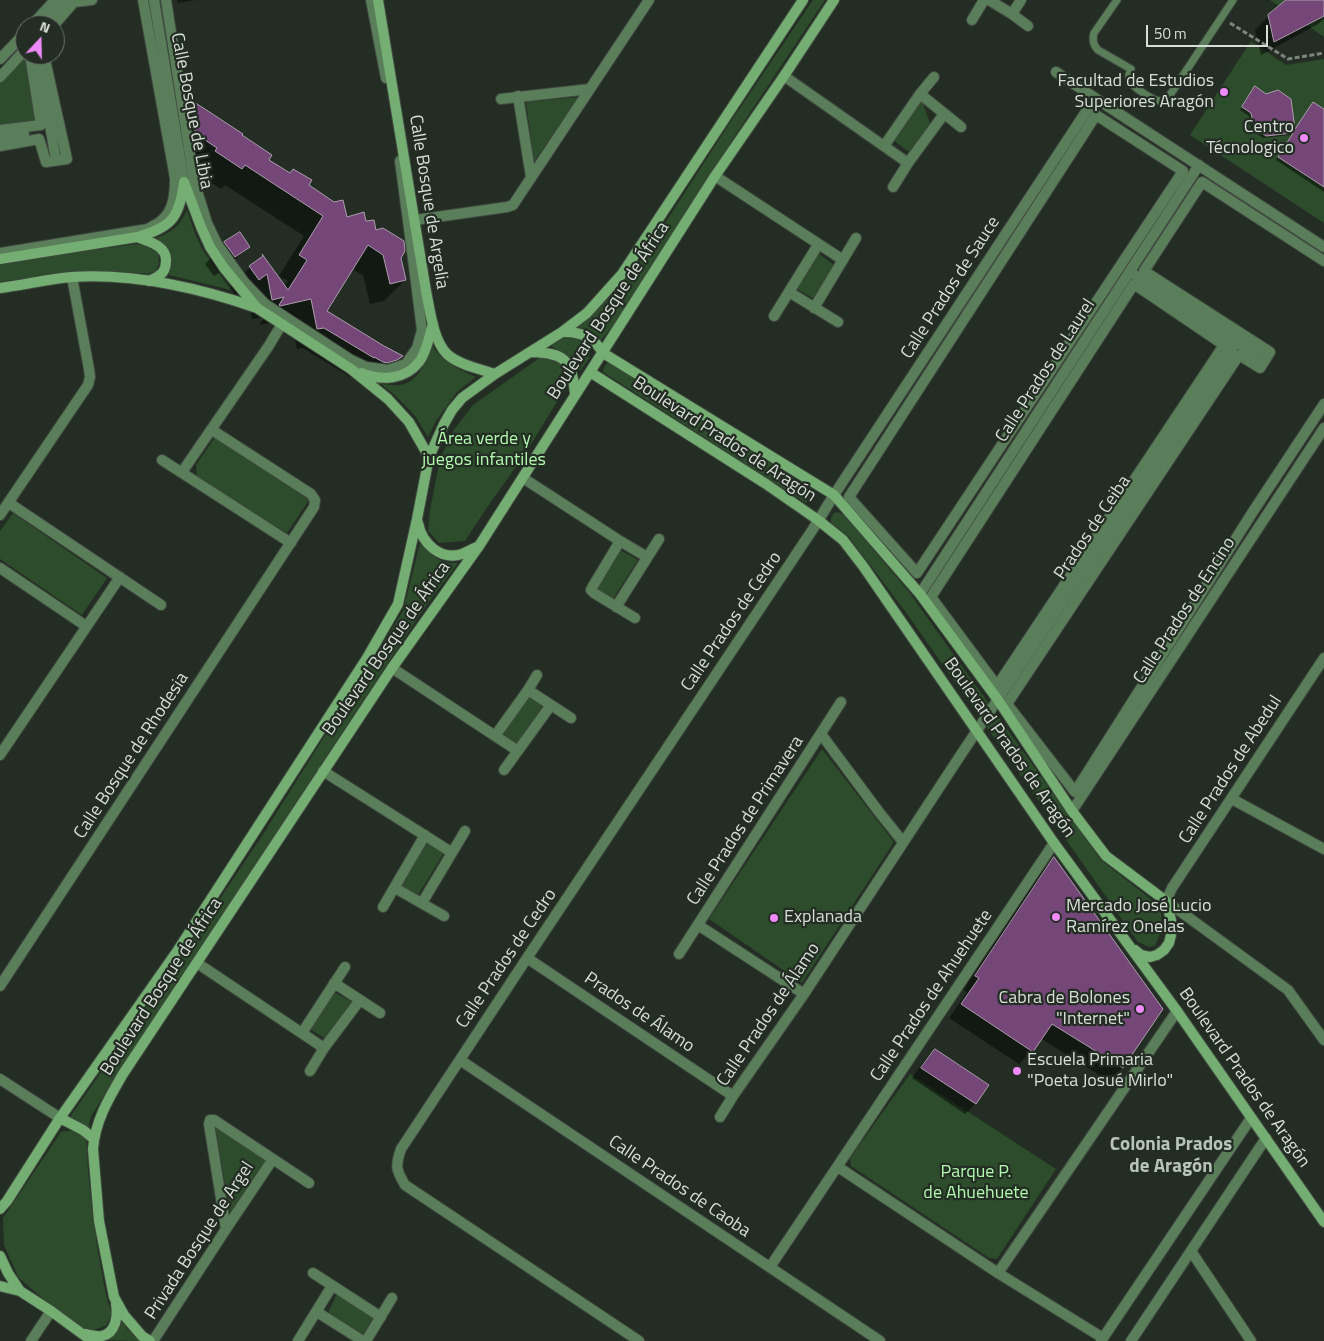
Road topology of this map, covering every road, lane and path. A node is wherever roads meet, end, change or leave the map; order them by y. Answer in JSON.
{"nodes":[{"id":1,"x":55,"y":0,"type":"edge"},
{"id":2,"x":66,"y":0,"type":"edge"},
{"id":3,"x":92,"y":0,"type":"edge"},
{"id":4,"x":143,"y":0,"type":"edge"},
{"id":5,"x":154,"y":0,"type":"edge"},
{"id":6,"x":166,"y":0,"type":"edge"},
{"id":7,"x":371,"y":0,"type":"edge"},
{"id":8,"x":378,"y":0,"type":"edge"},
{"id":9,"x":649,"y":0,"type":"edge"},
{"id":10,"x":803,"y":0,"type":"edge"},
{"id":11,"x":834,"y":0,"type":"edge"},
{"id":12,"x":984,"y":0,"type":"edge"},
{"id":13,"x":989,"y":0,"type":"edge"},
{"id":14,"x":1021,"y":0,"type":"edge"},
{"id":15,"x":1116,"y":0,"type":"edge"},
{"id":16,"x":1233,"y":0,"type":"edge"},
{"id":17,"x":1012,"y":14,"type":"junction"},
{"id":18,"x":41,"y":15,"type":"edge"},
{"id":19,"x":52,"y":15,"type":"edge"},
{"id":20,"x":63,"y":15,"type":"edge"},
{"id":21,"x":1222,"y":18,"type":"junction"},
{"id":22,"x":972,"y":20,"type":"dead end"},
{"id":23,"x":1028,"y":26,"type":"dead end"},
{"id":24,"x":15,"y":43,"type":"edge"},
{"id":25,"x":15,"y":53,"type":"edge"},
{"id":26,"x":1324,"y":53,"type":"edge"},
{"id":27,"x":0,"y":59,"type":"edge"},
{"id":28,"x":15,"y":61,"type":"edge"},
{"id":29,"x":32,"y":65,"type":"edge"},
{"id":30,"x":39,"y":65,"type":"edge"},
{"id":31,"x":46,"y":65,"type":"edge"},
{"id":32,"x":0,"y":69,"type":"edge"},
{"id":33,"x":1056,"y":72,"type":"dead end"},
{"id":34,"x":784,"y":76,"type":"junction"},
{"id":35,"x":934,"y":77,"type":"dead end"},
{"id":36,"x":0,"y":78,"type":"edge"},
{"id":37,"x":590,"y":89,"type":"junction"},
{"id":38,"x":920,"y":94,"type":"junction"},
{"id":39,"x":518,"y":96,"type":"junction"},
{"id":40,"x":1095,"y":98,"type":"junction"},
{"id":41,"x":501,"y":99,"type":"dead end"},
{"id":42,"x":944,"y":114,"type":"junction"},
{"id":43,"x":961,"y":127,"type":"dead end"},
{"id":44,"x":0,"y":130,"type":"edge"},
{"id":45,"x":50,"y":130,"type":"junction"},
{"id":46,"x":0,"y":138,"type":"edge"},
{"id":47,"x":0,"y":146,"type":"edge"},
{"id":48,"x":884,"y":146,"type":"junction"},
{"id":49,"x":55,"y":154,"type":"dead end"},
{"id":50,"x":908,"y":163,"type":"junction"},
{"id":51,"x":1199,"y":165,"type":"junction"},
{"id":52,"x":1183,"y":171,"type":"joint"},
{"id":53,"x":714,"y":176,"type":"junction"},
{"id":54,"x":532,"y":177,"type":"junction"},
{"id":55,"x":184,"y":182,"type":"junction"},
{"id":56,"x":893,"y":187,"type":"dead end"},
{"id":57,"x":415,"y":220,"type":"junction"},
{"id":58,"x":137,"y":237,"type":"junction"},
{"id":59,"x":856,"y":238,"type":"dead end"},
{"id":60,"x":818,"y":245,"type":"junction"},
{"id":61,"x":1324,"y":247,"type":"edge"},
{"id":62,"x":0,"y":253,"type":"edge"},
{"id":63,"x":0,"y":260,"type":"edge"},
{"id":64,"x":843,"y":260,"type":"junction"},
{"id":65,"x":1324,"y":261,"type":"edge"},
{"id":66,"x":1130,"y":272,"type":"junction"},
{"id":67,"x":72,"y":277,"type":"junction"},
{"id":68,"x":149,"y":281,"type":"junction"},
{"id":69,"x":1134,"y":284,"type":"joint"},
{"id":70,"x":0,"y":288,"type":"edge"},
{"id":71,"x":789,"y":292,"type":"junction"},
{"id":72,"x":257,"y":308,"type":"junction"},
{"id":73,"x":814,"y":308,"type":"junction"},
{"id":74,"x":774,"y":316,"type":"dead end"},
{"id":75,"x":838,"y":322,"type":"dead end"},
{"id":76,"x":282,"y":324,"type":"junction"},
{"id":77,"x":433,"y":324,"type":"junction"},
{"id":78,"x":562,"y":332,"type":"junction"},
{"id":79,"x":1236,"y":342,"type":"junction"},
{"id":80,"x":531,"y":352,"type":"junction"},
{"id":81,"x":603,"y":352,"type":"junction"},
{"id":82,"x":1259,"y":357,"type":"dead end"},
{"id":83,"x":351,"y":369,"type":"junction"},
{"id":84,"x":590,"y":372,"type":"junction"},
{"id":85,"x":495,"y":374,"type":"junction"},
{"id":86,"x":575,"y":394,"type":"junction"},
{"id":87,"x":1324,"y":404,"type":"edge"},
{"id":88,"x":1324,"y":428,"type":"edge"},
{"id":89,"x":212,"y":430,"type":"junction"},
{"id":90,"x":429,"y":457,"type":"junction"},
{"id":91,"x":162,"y":460,"type":"dead end"},
{"id":92,"x":182,"y":472,"type":"junction"},
{"id":93,"x":523,"y":478,"type":"junction"},
{"id":94,"x":834,"y":495,"type":"junction"},
{"id":95,"x":9,"y":503,"type":"junction"},
{"id":96,"x":0,"y":515,"type":"edge"},
{"id":97,"x":417,"y":519,"type":"junction"},
{"id":98,"x":818,"y":520,"type":"junction"},
{"id":99,"x":659,"y":539,"type":"dead end"},
{"id":100,"x":620,"y":541,"type":"junction"},
{"id":101,"x":291,"y":543,"type":"junction"},
{"id":102,"x":479,"y":546,"type":"junction"},
{"id":103,"x":647,"y":557,"type":"junction"},
{"id":104,"x":0,"y":568,"type":"edge"},
{"id":105,"x":120,"y":577,"type":"junction"},
{"id":106,"x":920,"y":594,"type":"junction"},
{"id":107,"x":161,"y":605,"type":"dead end"},
{"id":108,"x":616,"y":607,"type":"junction"},
{"id":109,"x":635,"y":618,"type":"dead end"},
{"id":110,"x":86,"y":626,"type":"junction"},
{"id":111,"x":1324,"y":658,"type":"edge"},
{"id":112,"x":392,"y":668,"type":"junction"},
{"id":113,"x":537,"y":675,"type":"dead end"},
{"id":114,"x":528,"y":690,"type":"junction"},
{"id":115,"x":998,"y":700,"type":"junction"},
{"id":116,"x":841,"y":702,"type":"dead end"},
{"id":117,"x":550,"y":705,"type":"junction"},
{"id":118,"x":571,"y":718,"type":"dead end"},
{"id":119,"x":977,"y":731,"type":"junction"},
{"id":120,"x":820,"y":734,"type":"junction"},
{"id":121,"x":495,"y":736,"type":"junction"},
{"id":122,"x":518,"y":751,"type":"junction"},
{"id":123,"x":0,"y":755,"type":"edge"},
{"id":124,"x":504,"y":770,"type":"dead end"},
{"id":125,"x":323,"y":771,"type":"junction"},
{"id":126,"x":1232,"y":799,"type":"junction"},
{"id":127,"x":1072,"y":811,"type":"junction"},
{"id":128,"x":465,"y":831,"type":"dead end"},
{"id":129,"x":425,"y":835,"type":"junction"},
{"id":130,"x":903,"y":842,"type":"junction"},
{"id":131,"x":1054,"y":843,"type":"junction"},
{"id":132,"x":1324,"y":849,"type":"edge"},
{"id":133,"x":451,"y":852,"type":"junction"},
{"id":134,"x":395,"y":888,"type":"junction"},
{"id":135,"x":1166,"y":901,"type":"junction"},
{"id":136,"x":422,"y":903,"type":"junction"},
{"id":137,"x":383,"y":907,"type":"dead end"},
{"id":138,"x":444,"y":916,"type":"dead end"},
{"id":139,"x":698,"y":925,"type":"junction"},
{"id":140,"x":1131,"y":946,"type":"junction"},
{"id":141,"x":679,"y":954,"type":"dead end"},
{"id":142,"x":527,"y":958,"type":"junction"},
{"id":143,"x":197,"y":963,"type":"junction"},
{"id":144,"x":345,"y":967,"type":"dead end"},
{"id":145,"x":334,"y":983,"type":"junction"},
{"id":146,"x":0,"y":986,"type":"edge"},
{"id":147,"x":804,"y":994,"type":"junction"},
{"id":148,"x":360,"y":1000,"type":"junction"},
{"id":149,"x":1177,"y":1011,"type":"junction"},
{"id":150,"x":380,"y":1013,"type":"dead end"},
{"id":151,"x":302,"y":1033,"type":"junction"},
{"id":152,"x":1324,"y":1040,"type":"edge"},
{"id":153,"x":324,"y":1048,"type":"junction"},
{"id":154,"x":460,"y":1060,"type":"junction"},
{"id":155,"x":310,"y":1071,"type":"dead end"},
{"id":156,"x":0,"y":1079,"type":"edge"},
{"id":157,"x":733,"y":1096,"type":"junction"},
{"id":158,"x":720,"y":1117,"type":"dead end"},
{"id":159,"x":60,"y":1118,"type":"junction"},
{"id":160,"x":1251,"y":1118,"type":"junction"},
{"id":161,"x":93,"y":1138,"type":"junction"},
{"id":162,"x":1266,"y":1138,"type":"junction"},
{"id":163,"x":273,"y":1159,"type":"junction"},
{"id":164,"x":838,"y":1167,"type":"junction"},
{"id":165,"x":310,"y":1183,"type":"dead end"},
{"id":166,"x":4,"y":1205,"type":"edge"},
{"id":167,"x":0,"y":1219,"type":"edge"},
{"id":168,"x":1324,"y":1222,"type":"edge"},
{"id":169,"x":226,"y":1229,"type":"junction"},
{"id":170,"x":1191,"y":1251,"type":"junction"},
{"id":171,"x":0,"y":1256,"type":"edge"},
{"id":172,"x":770,"y":1267,"type":"junction"},
{"id":173,"x":313,"y":1273,"type":"dead end"},
{"id":174,"x":998,"y":1273,"type":"junction"},
{"id":175,"x":0,"y":1286,"type":"edge"},
{"id":176,"x":332,"y":1286,"type":"junction"},
{"id":177,"x":20,"y":1291,"type":"junction"},
{"id":178,"x":114,"y":1297,"type":"junction"},
{"id":179,"x":392,"y":1298,"type":"dead end"},
{"id":180,"x":51,"y":1311,"type":"junction"},
{"id":181,"x":316,"y":1312,"type":"junction"},
{"id":182,"x":381,"y":1317,"type":"junction"},
{"id":183,"x":81,"y":1334,"type":"junction"},
{"id":184,"x":1102,"y":1339,"type":"edge"},
{"id":185,"x":31,"y":1341,"type":"edge"},
{"id":186,"x":92,"y":1341,"type":"edge"},
{"id":187,"x":151,"y":1341,"type":"edge"},
{"id":188,"x":298,"y":1341,"type":"edge"},
{"id":189,"x":363,"y":1341,"type":"edge"},
{"id":190,"x":366,"y":1341,"type":"edge"},
{"id":191,"x":639,"y":1341,"type":"edge"},
{"id":192,"x":880,"y":1341,"type":"edge"},
{"id":193,"x":1131,"y":1341,"type":"edge"},
{"id":194,"x":1251,"y":1341,"type":"edge"}],
"edges":[{"from":1,"to":18,"type":"street"},
{"from":2,"to":19,"type":"street"},
{"from":3,"to":20,"type":"street"},
{"from":4,"to":62,"type":"street"},
{"from":5,"to":55,"type":"street","name":"Calle Bosque de Libia"},
{"from":6,"to":7,"type":"street"},
{"from":8,"to":57,"type":"street","name":"Calle Bosque de Argelia"},
{"from":9,"to":37,"type":"street"},
{"from":10,"to":78,"type":"street","name":"Boulevard Bosque de África"},
{"from":11,"to":34,"type":"street","name":"Boulevard Bosque de África"},
{"from":12,"to":22,"type":"street"},
{"from":13,"to":17,"type":"street"},
{"from":14,"to":17,"type":"street"},
{"from":15,"to":21,"type":"lane"},
{"from":16,"to":21,"type":"lane"},
{"from":17,"to":23,"type":"street"},
{"from":21,"to":26,"type":"path"},
{"from":24,"to":27,"type":"street"},
{"from":25,"to":32,"type":"street"},
{"from":28,"to":36,"type":"street"},
{"from":29,"to":44,"type":"street"},
{"from":30,"to":45,"type":"street"},
{"from":31,"to":47,"type":"street"},
{"from":33,"to":40,"type":"street"},
{"from":34,"to":48,"type":"street"},
{"from":34,"to":53,"type":"street","name":"Boulevard Bosque de África"},
{"from":35,"to":38,"type":"street"},
{"from":37,"to":39,"type":"street"},
{"from":37,"to":54,"type":"street"},
{"from":38,"to":42,"type":"street"},
{"from":38,"to":48,"type":"street"},
{"from":39,"to":41,"type":"street"},
{"from":39,"to":54,"type":"street"},
{"from":40,"to":51,"type":"street"},
{"from":40,"to":94,"type":"street","name":"Calle Prados de Sauce"},
{"from":42,"to":43,"type":"street"},
{"from":42,"to":50,"type":"street"},
{"from":45,"to":46,"type":"street"},
{"from":45,"to":49,"type":"street"},
{"from":48,"to":50,"type":"street"},
{"from":50,"to":56,"type":"street"},
{"from":51,"to":61,"type":"street"},
{"from":51,"to":66,"type":"street","name":"Calle Prados de Laurel"},
{"from":52,"to":52,"type":"street"},
{"from":53,"to":60,"type":"street"},
{"from":53,"to":81,"type":"street","name":"Boulevard Bosque de África"},
{"from":54,"to":57,"type":"street"},
{"from":55,"to":58,"type":"street"},
{"from":55,"to":72,"type":"street","name":"Calle Bosque de Libia"},
{"from":57,"to":77,"type":"street","name":"Calle Bosque de Argelia"},
{"from":58,"to":63,"type":"street"},
{"from":58,"to":68,"type":"street"},
{"from":59,"to":64,"type":"street"},
{"from":60,"to":64,"type":"street"},
{"from":60,"to":71,"type":"street"},
{"from":64,"to":73,"type":"street"},
{"from":65,"to":87,"type":"street"},
{"from":66,"to":79,"type":"street"},
{"from":66,"to":106,"type":"street","name":"Calle Prados de Laurel"},
{"from":67,"to":68,"type":"street"},
{"from":67,"to":70,"type":"street"},
{"from":67,"to":95,"type":"street"},
{"from":68,"to":72,"type":"street"},
{"from":69,"to":69,"type":"street"},
{"from":71,"to":73,"type":"street"},
{"from":71,"to":74,"type":"street"},
{"from":72,"to":76,"type":"street","name":"Calle Bosque de Libia"},
{"from":73,"to":75,"type":"street"},
{"from":76,"to":83,"type":"street","name":"Calle Bosque de Libia"},
{"from":76,"to":89,"type":"street"},
{"from":77,"to":83,"type":"street"},
{"from":77,"to":85,"type":"street","name":"Calle Bosque de Argelia"},
{"from":78,"to":80,"type":"street","name":"Boulevard Bosque de África"},
{"from":78,"to":81,"type":"street","name":"Boulevard Prados de Aragón"},
{"from":79,"to":82,"type":"street"},
{"from":79,"to":115,"type":"street","name":"Prados de Ceiba"},
{"from":80,"to":85,"type":"street","name":"Boulevard Bosque de África"},
{"from":80,"to":86,"type":"street"},
{"from":81,"to":84,"type":"street","name":"Boulevard Bosque de África"},
{"from":81,"to":94,"type":"street","name":"Boulevard Prados de Aragón"},
{"from":83,"to":90,"type":"street","name":"Calle Bosque de Libia"},
{"from":84,"to":86,"type":"street","name":"Boulevard Bosque de África"},
{"from":84,"to":98,"type":"street","name":"Boulevard Prados de Aragón"},
{"from":85,"to":90,"type":"street","name":"Boulevard Bosque de África"},
{"from":86,"to":93,"type":"street","name":"Boulevard Bosque de África"},
{"from":88,"to":127,"type":"street","name":"Calle Prados de Encino"},
{"from":89,"to":92,"type":"street"},
{"from":89,"to":101,"type":"street","name":"Calle Bosque de Rhodesia"},
{"from":90,"to":97,"type":"street","name":"Boulevard Bosque de África"},
{"from":91,"to":92,"type":"street"},
{"from":92,"to":101,"type":"street"},
{"from":93,"to":100,"type":"street"},
{"from":93,"to":102,"type":"street","name":"Boulevard Bosque de África"},
{"from":94,"to":98,"type":"street","name":"Calle Prados de Sauce"},
{"from":94,"to":106,"type":"street","name":"Boulevard Prados de Aragón"},
{"from":95,"to":96,"type":"street"},
{"from":95,"to":105,"type":"street"},
{"from":97,"to":102,"type":"street"},
{"from":97,"to":159,"type":"street","name":"Boulevard Bosque de África"},
{"from":98,"to":119,"type":"street","name":"Boulevard Prados de Aragón"},
{"from":98,"to":142,"type":"street","name":"Calle Prados de Cedro"},
{"from":99,"to":103,"type":"street"},
{"from":100,"to":103,"type":"street"},
{"from":100,"to":108,"type":"street"},
{"from":101,"to":146,"type":"street","name":"Calle Bosque de Rhodesia"},
{"from":102,"to":112,"type":"street","name":"Boulevard Bosque de África"},
{"from":103,"to":108,"type":"street"},
{"from":104,"to":110,"type":"street"},
{"from":105,"to":107,"type":"street"},
{"from":105,"to":110,"type":"street"},
{"from":106,"to":115,"type":"street","name":"Boulevard Prados de Aragón"},
{"from":108,"to":109,"type":"street"},
{"from":110,"to":123,"type":"street"},
{"from":111,"to":126,"type":"street","name":"Calle Prados de Abedul"},
{"from":112,"to":121,"type":"street"},
{"from":112,"to":125,"type":"street","name":"Boulevard Bosque de África"},
{"from":113,"to":114,"type":"street"},
{"from":114,"to":117,"type":"street"},
{"from":114,"to":121,"type":"street"},
{"from":115,"to":119,"type":"street","name":"Prados de Ceiba"},
{"from":115,"to":127,"type":"street","name":"Boulevard Prados de Aragón"},
{"from":116,"to":120,"type":"street","name":"Calle Prados de Primavera"},
{"from":117,"to":118,"type":"street"},
{"from":117,"to":122,"type":"street"},
{"from":119,"to":130,"type":"street","name":"Calle Prados de Álamo"},
{"from":119,"to":131,"type":"street","name":"Boulevard Prados de Aragón"},
{"from":120,"to":130,"type":"street","name":"Calle Prados de Primavera"},
{"from":120,"to":139,"type":"street","name":"Calle Prados de Primavera"},
{"from":121,"to":122,"type":"street"},
{"from":122,"to":124,"type":"street"},
{"from":125,"to":129,"type":"street"},
{"from":125,"to":143,"type":"street","name":"Boulevard Bosque de África"},
{"from":126,"to":132,"type":"street"},
{"from":126,"to":135,"type":"street","name":"Calle Prados de Abedul"},
{"from":127,"to":135,"type":"street","name":"Boulevard Prados de Aragón"},
{"from":128,"to":133,"type":"street"},
{"from":129,"to":133,"type":"street"},
{"from":129,"to":134,"type":"street"},
{"from":130,"to":147,"type":"street","name":"Calle Prados de Álamo"},
{"from":131,"to":140,"type":"street","name":"Boulevard Prados de Aragón"},
{"from":131,"to":164,"type":"street","name":"Calle Prados de Ahuehuete"},
{"from":133,"to":136,"type":"street"},
{"from":134,"to":136,"type":"street"},
{"from":134,"to":137,"type":"street"},
{"from":135,"to":140,"type":"street"},
{"from":135,"to":152,"type":"street"},
{"from":136,"to":138,"type":"street"},
{"from":139,"to":141,"type":"street","name":"Calle Prados de Primavera"},
{"from":139,"to":147,"type":"street","name":"Calle Prados de Primavera"},
{"from":140,"to":149,"type":"street","name":"Boulevard Prados de Aragón"},
{"from":142,"to":154,"type":"street","name":"Calle Prados de Cedro"},
{"from":142,"to":157,"type":"street","name":"Prados de Álamo"},
{"from":143,"to":151,"type":"street"},
{"from":143,"to":161,"type":"street","name":"Boulevard Bosque de África"},
{"from":144,"to":145,"type":"street"},
{"from":145,"to":148,"type":"street"},
{"from":145,"to":151,"type":"street"},
{"from":147,"to":157,"type":"street","name":"Calle Prados de Álamo"},
{"from":148,"to":150,"type":"street"},
{"from":148,"to":153,"type":"street"},
{"from":149,"to":160,"type":"street","name":"Boulevard Prados de Aragón"},
{"from":149,"to":174,"type":"street"},
{"from":151,"to":153,"type":"street"},
{"from":153,"to":155,"type":"street"},
{"from":154,"to":172,"type":"street","name":"Calle Prados de Caoba"},
{"from":154,"to":191,"type":"street","name":"Calle Prados de Cedro"},
{"from":156,"to":159,"type":"street"},
{"from":157,"to":158,"type":"street","name":"Calle Prados de Álamo"},
{"from":159,"to":161,"type":"street"},
{"from":159,"to":166,"type":"street","name":"Boulevard Bosque de África"},
{"from":160,"to":162,"type":"street","name":"Boulevard Prados de Aragón"},
{"from":160,"to":184,"type":"street"},
{"from":161,"to":178,"type":"street","name":"Boulevard Bosque de África"},
{"from":162,"to":168,"type":"street","name":"Boulevard Prados de Aragón"},
{"from":162,"to":170,"type":"street"},
{"from":163,"to":165,"type":"street"},
{"from":163,"to":169,"type":"street","name":"Privada Bosque de Argel"},
{"from":163,"to":169,"type":"street"},
{"from":164,"to":172,"type":"street","name":"Calle Prados de Ahuehuete"},
{"from":164,"to":174,"type":"street"},
{"from":166,"to":167,"type":"street","name":"Boulevard Bosque de África"},
{"from":169,"to":187,"type":"street","name":"Privada Bosque de Argel"},
{"from":170,"to":193,"type":"street"},
{"from":170,"to":194,"type":"street"},
{"from":171,"to":177,"type":"street"},
{"from":172,"to":192,"type":"street","name":"Calle Prados de Caoba"},
{"from":173,"to":176,"type":"street"},
{"from":174,"to":184,"type":"street"},
{"from":175,"to":177,"type":"street"},
{"from":176,"to":181,"type":"street"},
{"from":176,"to":182,"type":"street"},
{"from":177,"to":180,"type":"street"},
{"from":178,"to":183,"type":"street"},
{"from":178,"to":187,"type":"street","name":"Boulevard Bosque de África"},
{"from":179,"to":182,"type":"street"},
{"from":180,"to":183,"type":"street"},
{"from":180,"to":185,"type":"street"},
{"from":181,"to":188,"type":"street"},
{"from":181,"to":189,"type":"street"},
{"from":182,"to":190,"type":"street"},
{"from":183,"to":186,"type":"street"}]}
